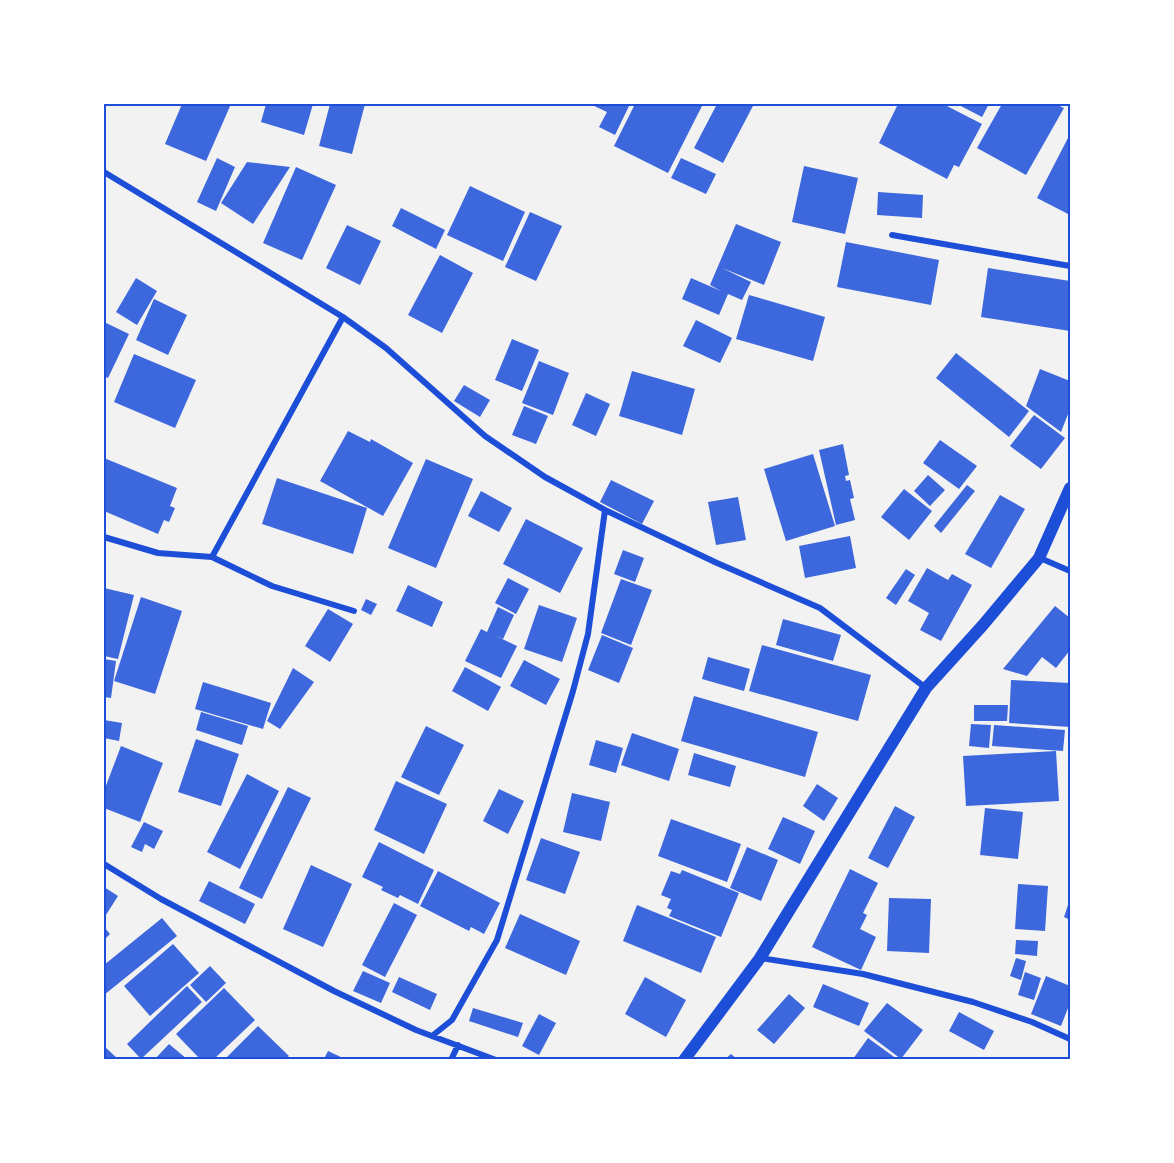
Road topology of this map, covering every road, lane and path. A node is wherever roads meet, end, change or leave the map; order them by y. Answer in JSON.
{"nodes":[{"id":1,"x":104,"y":172,"type":"edge"},
{"id":2,"x":892,"y":235,"type":"dead end"},
{"id":3,"x":1071,"y":266,"type":"edge"},
{"id":4,"x":343,"y":316,"type":"junction"},
{"id":5,"x":1071,"y":488,"type":"edge"},
{"id":6,"x":605,"y":510,"type":"junction"},
{"id":7,"x":104,"y":537,"type":"edge"},
{"id":8,"x":212,"y":557,"type":"junction"},
{"id":9,"x":1039,"y":558,"type":"junction"},
{"id":10,"x":1071,"y":571,"type":"edge"},
{"id":11,"x":354,"y":611,"type":"dead end"},
{"id":12,"x":926,"y":688,"type":"junction"},
{"id":13,"x":104,"y":864,"type":"edge"},
{"id":14,"x":760,"y":958,"type":"junction"},
{"id":15,"x":432,"y":1036,"type":"junction"},
{"id":16,"x":1071,"y":1039,"type":"edge"},
{"id":17,"x":458,"y":1046,"type":"junction"},
{"id":18,"x":451,"y":1059,"type":"edge"},
{"id":19,"x":496,"y":1059,"type":"edge"},
{"id":20,"x":684,"y":1059,"type":"edge"}],
"edges":[{"from":1,"to":4,"type":"street"},
{"from":2,"to":3,"type":"street"},
{"from":4,"to":6,"type":"street"},
{"from":4,"to":8,"type":"street"},
{"from":5,"to":9,"type":"main road"},
{"from":6,"to":12,"type":"street"},
{"from":6,"to":15,"type":"street"},
{"from":7,"to":8,"type":"street"},
{"from":8,"to":11,"type":"street"},
{"from":9,"to":10,"type":"street"},
{"from":9,"to":12,"type":"main road"},
{"from":12,"to":14,"type":"main road"},
{"from":13,"to":15,"type":"street"},
{"from":14,"to":16,"type":"street"},
{"from":14,"to":20,"type":"main road"},
{"from":15,"to":17,"type":"street"},
{"from":17,"to":18,"type":"street"},
{"from":17,"to":19,"type":"street"}]}
